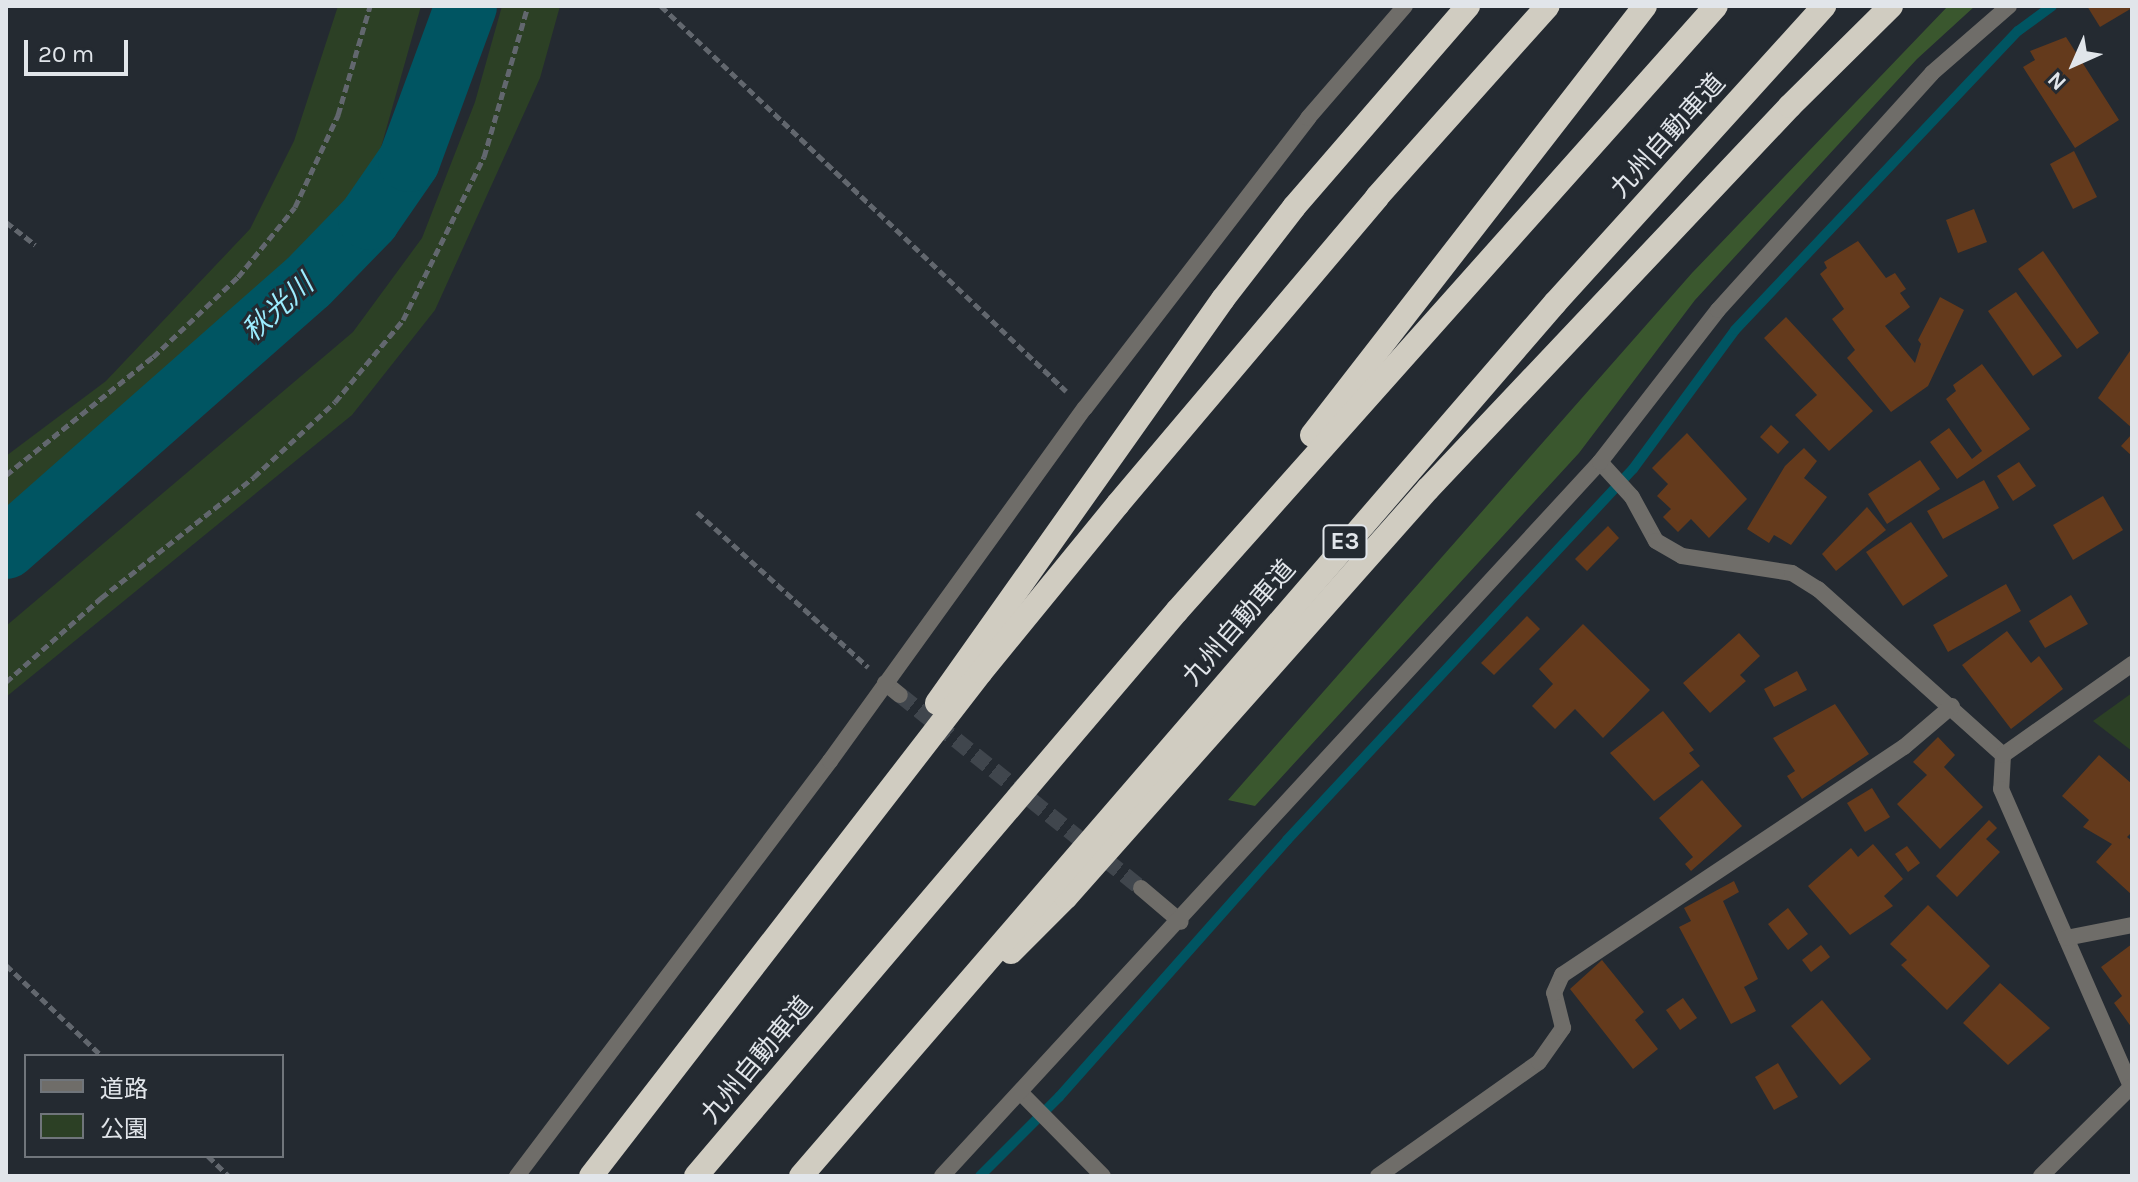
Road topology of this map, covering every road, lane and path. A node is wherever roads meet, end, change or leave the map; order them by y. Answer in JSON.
{"nodes":[{"id":1,"x":370,"y":6,"type":"edge"},
{"id":2,"x":528,"y":6,"type":"edge"},
{"id":3,"x":661,"y":6,"type":"edge"},
{"id":4,"x":1405,"y":6,"type":"edge"},
{"id":5,"x":1468,"y":6,"type":"edge"},
{"id":6,"x":1548,"y":6,"type":"edge"},
{"id":7,"x":1645,"y":6,"type":"edge"},
{"id":8,"x":1716,"y":6,"type":"edge"},
{"id":9,"x":1824,"y":6,"type":"edge"},
{"id":10,"x":1891,"y":6,"type":"edge"},
{"id":11,"x":2009,"y":6,"type":"edge"},
{"id":12,"x":6,"y":222,"type":"edge"},
{"id":13,"x":35,"y":245,"type":"dead end"},
{"id":14,"x":1085,"y":408,"type":"junction"},
{"id":15,"x":1600,"y":462,"type":"junction"},
{"id":16,"x":6,"y":475,"type":"edge"},
{"id":17,"x":697,"y":512,"type":"dead end"},
{"id":18,"x":1177,"y":611,"type":"junction"},
{"id":19,"x":2132,"y":664,"type":"edge"},
{"id":20,"x":6,"y":682,"type":"edge"},
{"id":21,"x":885,"y":683,"type":"junction"},
{"id":22,"x":900,"y":695,"type":"tunnel mouth"},
{"id":23,"x":1952,"y":706,"type":"junction"},
{"id":24,"x":2003,"y":755,"type":"junction"},
{"id":25,"x":1141,"y":888,"type":"tunnel mouth"},
{"id":26,"x":1181,"y":922,"type":"junction"},
{"id":27,"x":2132,"y":925,"type":"edge"},
{"id":28,"x":2066,"y":938,"type":"junction"},
{"id":29,"x":6,"y":965,"type":"edge"},
{"id":30,"x":744,"y":975,"type":"junction"},
{"id":31,"x":100,"y":1054,"type":"edge"},
{"id":32,"x":876,"y":1087,"type":"junction"},
{"id":33,"x":2131,"y":1088,"type":"edge"},
{"id":34,"x":1022,"y":1094,"type":"junction"},
{"id":35,"x":210,"y":1158,"type":"edge"},
{"id":36,"x":229,"y":1176,"type":"edge"},
{"id":37,"x":517,"y":1176,"type":"edge"},
{"id":38,"x":591,"y":1176,"type":"edge"},
{"id":39,"x":696,"y":1176,"type":"edge"},
{"id":40,"x":801,"y":1176,"type":"edge"},
{"id":41,"x":942,"y":1176,"type":"edge"},
{"id":42,"x":1103,"y":1176,"type":"edge"},
{"id":43,"x":1378,"y":1176,"type":"edge"},
{"id":44,"x":2041,"y":1176,"type":"edge"}],
"edges":[{"from":1,"to":16,"type":"path"},
{"from":2,"to":20,"type":"path"},
{"from":3,"to":14,"type":"path"},
{"from":4,"to":14,"type":"street"},
{"from":5,"to":30,"type":"highway"},
{"from":6,"to":30,"type":"highway"},
{"from":7,"to":18,"type":"highway"},
{"from":8,"to":18,"type":"highway","name":"九州自動車道"},
{"from":9,"to":32,"type":"highway","name":"九州自動車道","number":"E3"},
{"from":10,"to":32,"type":"highway"},
{"from":11,"to":15,"type":"street"},
{"from":12,"to":13,"type":"path"},
{"from":14,"to":21,"type":"street"},
{"from":15,"to":23,"type":"street"},
{"from":15,"to":26,"type":"street"},
{"from":17,"to":21,"type":"path"},
{"from":18,"to":39,"type":"highway","name":"九州自動車道"},
{"from":19,"to":24,"type":"street"},
{"from":21,"to":22,"type":"street"},
{"from":21,"to":37,"type":"street"},
{"from":23,"to":24,"type":"street"},
{"from":23,"to":43,"type":"street"},
{"from":24,"to":28,"type":"street"},
{"from":25,"to":26,"type":"street"},
{"from":26,"to":34,"type":"street"},
{"from":27,"to":28,"type":"street"},
{"from":28,"to":33,"type":"street"},
{"from":29,"to":31,"type":"path"},
{"from":30,"to":38,"type":"highway"},
{"from":32,"to":40,"type":"highway","name":"九州自動車道","number":"E3"},
{"from":33,"to":44,"type":"street"},
{"from":34,"to":41,"type":"street"},
{"from":34,"to":42,"type":"street"},
{"from":35,"to":36,"type":"path"}]}
